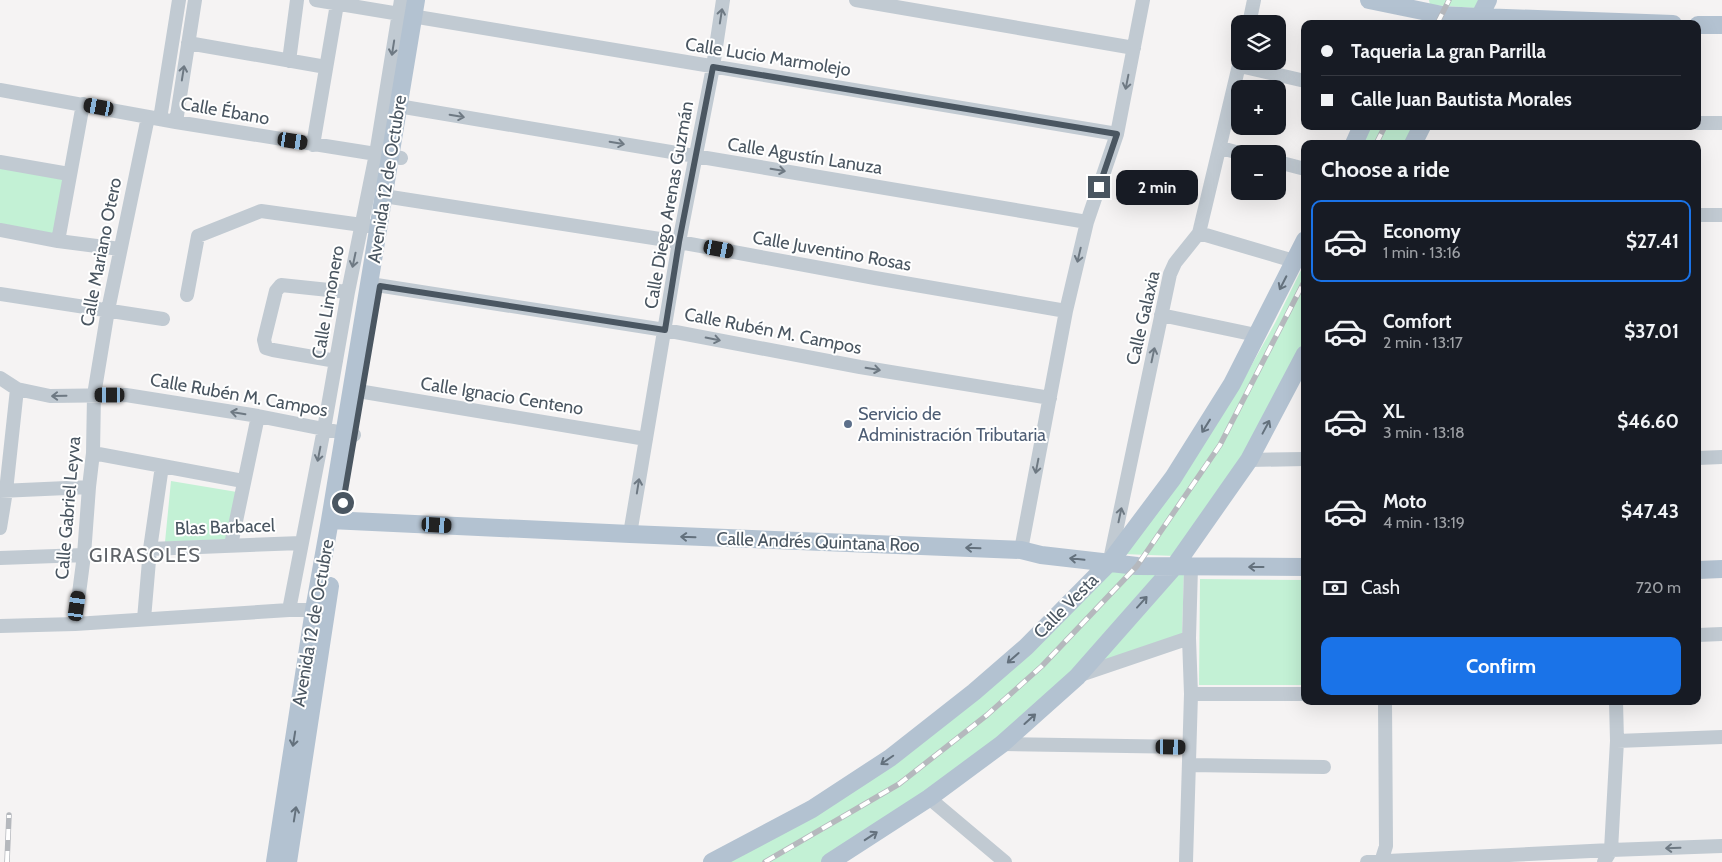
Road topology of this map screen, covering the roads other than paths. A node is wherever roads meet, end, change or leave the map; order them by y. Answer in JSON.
{"nodes":[{"id":1,"x":179,"y":0,"type":"edge"},
{"id":2,"x":195,"y":0,"type":"edge"},
{"id":3,"x":297,"y":0,"type":"edge"},
{"id":4,"x":316,"y":0,"type":"edge"},
{"id":5,"x":723,"y":0,"type":"edge"},
{"id":6,"x":856,"y":0,"type":"edge"},
{"id":7,"x":1144,"y":0,"type":"edge"},
{"id":8,"x":1254,"y":0,"type":"edge"},
{"id":9,"x":1369,"y":0,"type":"edge"},
{"id":10,"x":1488,"y":0,"type":"edge"},
{"id":11,"x":337,"y":4,"type":"junction"},
{"id":12,"x":413,"y":8,"type":"edge"},
{"id":13,"x":1418,"y":11,"type":"edge"},
{"id":14,"x":1251,"y":15,"type":"edge"},
{"id":15,"x":1473,"y":20,"type":"edge"},
{"id":16,"x":1478,"y":20,"type":"edge"},
{"id":17,"x":1701,"y":25,"type":"edge"},
{"id":18,"x":1722,"y":25,"type":"edge"},
{"id":19,"x":188,"y":43,"type":"junction"},
{"id":20,"x":1134,"y":48,"type":"junction"},
{"id":21,"x":289,"y":61,"type":"junction"},
{"id":22,"x":713,"y":67,"type":"junction"},
{"id":23,"x":326,"y":68,"type":"junction"},
{"id":24,"x":1239,"y":70,"type":"edge"},
{"id":25,"x":1263,"y":70,"type":"edge"},
{"id":26,"x":1301,"y":80,"type":"edge"},
{"id":27,"x":0,"y":90,"type":"edge"},
{"id":28,"x":83,"y":104,"type":"junction"},
{"id":29,"x":404,"y":107,"type":"junction"},
{"id":30,"x":154,"y":118,"type":"junction"},
{"id":31,"x":176,"y":122,"type":"junction"},
{"id":32,"x":1701,"y":123,"type":"edge"},
{"id":33,"x":1722,"y":123,"type":"edge"},
{"id":34,"x":1117,"y":134,"type":"junction"},
{"id":35,"x":313,"y":145,"type":"junction"},
{"id":36,"x":1221,"y":148,"type":"junction"},
{"id":37,"x":1231,"y":151,"type":"edge"},
{"id":38,"x":389,"y":156,"type":"junction"},
{"id":39,"x":696,"y":157,"type":"junction"},
{"id":40,"x":0,"y":162,"type":"edge"},
{"id":41,"x":1286,"y":164,"type":"edge"},
{"id":42,"x":1301,"y":168,"type":"edge"},
{"id":43,"x":69,"y":174,"type":"junction"},
{"id":44,"x":389,"y":196,"type":"junction"},
{"id":45,"x":1701,"y":215,"type":"edge"},
{"id":46,"x":1722,"y":215,"type":"edge"},
{"id":47,"x":1087,"y":222,"type":"junction"},
{"id":48,"x":361,"y":225,"type":"junction"},
{"id":49,"x":379,"y":227,"type":"junction"},
{"id":50,"x":0,"y":230,"type":"edge"},
{"id":51,"x":1199,"y":233,"type":"junction"},
{"id":52,"x":58,"y":241,"type":"junction"},
{"id":53,"x":679,"y":242,"type":"junction"},
{"id":54,"x":1301,"y":248,"type":"edge"},
{"id":55,"x":120,"y":249,"type":"junction"},
{"id":56,"x":1294,"y":261,"type":"junction"},
{"id":57,"x":375,"y":285,"type":"junction"},
{"id":58,"x":348,"y":292,"type":"junction"},
{"id":59,"x":0,"y":294,"type":"edge"},
{"id":60,"x":187,"y":295,"type":"dead end"},
{"id":61,"x":108,"y":310,"type":"junction"},
{"id":62,"x":1066,"y":311,"type":"junction"},
{"id":63,"x":1161,"y":315,"type":"junction"},
{"id":64,"x":163,"y":319,"type":"dead end"},
{"id":65,"x":665,"y":330,"type":"junction"},
{"id":66,"x":1256,"y":335,"type":"junction"},
{"id":67,"x":336,"y":361,"type":"junction"},
{"id":68,"x":1301,"y":361,"type":"edge"},
{"id":69,"x":0,"y":378,"type":"edge"},
{"id":70,"x":17,"y":389,"type":"junction"},
{"id":71,"x":357,"y":391,"type":"junction"},
{"id":72,"x":94,"y":395,"type":"junction"},
{"id":73,"x":1050,"y":398,"type":"junction"},
{"id":74,"x":258,"y":416,"type":"junction"},
{"id":75,"x":324,"y":429,"type":"junction"},
{"id":76,"x":349,"y":434,"type":"junction"},
{"id":77,"x":646,"y":439,"type":"junction"},
{"id":78,"x":93,"y":453,"type":"junction"},
{"id":79,"x":1722,"y":457,"type":"edge"},
{"id":80,"x":1701,"y":458,"type":"edge"},
{"id":81,"x":1301,"y":459,"type":"edge"},
{"id":82,"x":1248,"y":460,"type":"junction"},
{"id":83,"x":162,"y":466,"type":"junction"},
{"id":84,"x":243,"y":481,"type":"junction"},
{"id":85,"x":88,"y":487,"type":"junction"},
{"id":86,"x":3,"y":491,"type":"edge"},
{"id":87,"x":335,"y":520,"type":"junction"},
{"id":88,"x":0,"y":528,"type":"edge"},
{"id":89,"x":630,"y":534,"type":"junction"},
{"id":90,"x":301,"y":543,"type":"junction"},
{"id":91,"x":232,"y":545,"type":"junction"},
{"id":92,"x":150,"y":549,"type":"junction"},
{"id":93,"x":1021,"y":550,"type":"junction"},
{"id":94,"x":84,"y":555,"type":"junction"},
{"id":95,"x":0,"y":558,"type":"edge"},
{"id":96,"x":1110,"y":562,"type":"junction"},
{"id":97,"x":1182,"y":567,"type":"junction"},
{"id":98,"x":1301,"y":567,"type":"edge"},
{"id":99,"x":1722,"y":569,"type":"edge"},
{"id":100,"x":1701,"y":570,"type":"edge"},
{"id":101,"x":289,"y":610,"type":"junction"},
{"id":102,"x":320,"y":610,"type":"junction"},
{"id":103,"x":144,"y":619,"type":"junction"},
{"id":104,"x":75,"y":624,"type":"junction"},
{"id":105,"x":0,"y":626,"type":"edge"},
{"id":106,"x":1722,"y":634,"type":"edge"},
{"id":107,"x":1701,"y":635,"type":"edge"},
{"id":108,"x":1189,"y":638,"type":"junction"},
{"id":109,"x":1077,"y":677,"type":"junction"},
{"id":110,"x":1190,"y":694,"type":"junction"},
{"id":111,"x":1301,"y":694,"type":"edge"},
{"id":112,"x":1385,"y":705,"type":"edge"},
{"id":113,"x":1616,"y":705,"type":"edge"},
{"id":114,"x":1722,"y":737,"type":"edge"},
{"id":115,"x":1616,"y":741,"type":"junction"},
{"id":116,"x":1002,"y":744,"type":"junction"},
{"id":117,"x":1189,"y":747,"type":"junction"},
{"id":118,"x":1188,"y":765,"type":"junction"},
{"id":119,"x":1324,"y":767,"type":"dead end"},
{"id":120,"x":929,"y":798,"type":"junction"},
{"id":121,"x":1722,"y":846,"type":"edge"},
{"id":122,"x":1607,"y":856,"type":"edge"},
{"id":123,"x":274,"y":862,"type":"edge"},
{"id":124,"x":288,"y":862,"type":"edge"},
{"id":125,"x":712,"y":862,"type":"edge"},
{"id":126,"x":830,"y":862,"type":"edge"},
{"id":127,"x":1005,"y":862,"type":"edge"},
{"id":128,"x":1186,"y":862,"type":"edge"},
{"id":129,"x":1383,"y":862,"type":"edge"}],
"edges":[{"from":1,"to":30,"type":"street","name":"Calle Mariano Otero"},
{"from":2,"to":19,"type":"street"},
{"from":3,"to":21,"type":"street"},
{"from":4,"to":11,"type":"street","name":"Calle Lucio Marmolejo"},
{"from":22,"to":5,"type":"street","name":"Calle Diego Arenas Guzmán","one_way":true},
{"from":6,"to":20,"type":"street"},
{"from":7,"to":20,"type":"street"},
{"from":8,"to":14,"type":"street"},
{"from":9,"to":13,"type":"main road"},
{"from":10,"to":16,"type":"main road"},
{"from":11,"to":12,"type":"street","name":"Calle Lucio Marmolejo"},
{"from":11,"to":23,"type":"street"},
{"from":12,"to":22,"type":"street","name":"Calle Lucio Marmolejo"},
{"from":12,"to":29,"type":"main road","name":"Avenida 12 de Octubre"},
{"from":12,"to":38,"type":"street","name":"Calle Limonero","one_way":true},
{"from":13,"to":15,"type":"main road"},
{"from":17,"to":18,"type":"main road"},
{"from":19,"to":21,"type":"street"},
{"from":31,"to":19,"type":"street","one_way":true},
{"from":20,"to":34,"type":"street","one_way":true},
{"from":21,"to":23,"type":"street"},
{"from":22,"to":34,"type":"street","name":"Calle Lucio Marmolejo"},
{"from":22,"to":39,"type":"street","name":"Calle Diego Arenas Guzmán"},
{"from":23,"to":35,"type":"street"},
{"from":24,"to":36,"type":"street","name":"Calle Galaxia"},
{"from":25,"to":26,"type":"street"},
{"from":27,"to":28,"type":"street","name":"Calle Ébano"},
{"from":28,"to":30,"type":"street","name":"Calle Ébano"},
{"from":28,"to":43,"type":"street"},
{"from":29,"to":38,"type":"main road","name":"Avenida 12 de Octubre"},
{"from":29,"to":39,"type":"street","name":"Calle Agustín Lanuza","one_way":true},
{"from":30,"to":31,"type":"street","name":"Calle Ébano"},
{"from":30,"to":55,"type":"street","name":"Calle Mariano Otero"},
{"from":31,"to":35,"type":"street","name":"Calle Ébano"},
{"from":32,"to":33,"type":"street"},
{"from":34,"to":47,"type":"street"},
{"from":35,"to":38,"type":"street","name":"Calle Ébano"},
{"from":36,"to":37,"type":"street"},
{"from":36,"to":51,"type":"street","name":"Calle Galaxia"},
{"from":38,"to":44,"type":"main road","name":"Avenida 12 de Octubre"},
{"from":38,"to":48,"type":"street","name":"Calle Limonero"},
{"from":39,"to":47,"type":"street","name":"Calle Agustín Lanuza","one_way":true},
{"from":39,"to":53,"type":"street","name":"Calle Diego Arenas Guzmán"},
{"from":40,"to":43,"type":"street"},
{"from":41,"to":42,"type":"street"},
{"from":43,"to":52,"type":"street"},
{"from":44,"to":49,"type":"main road","name":"Avenida 12 de Octubre"},
{"from":44,"to":53,"type":"street","name":"Calle Juventino Rosas"},
{"from":44,"to":57,"type":"main road","name":"Avenida 12 de Octubre"},
{"from":45,"to":46,"type":"street"},
{"from":47,"to":62,"type":"street","one_way":true},
{"from":48,"to":49,"type":"street"},
{"from":48,"to":58,"type":"street","name":"Calle Limonero","one_way":true},
{"from":48,"to":60,"type":"street"},
{"from":49,"to":57,"type":"main road","name":"Avenida 12 de Octubre"},
{"from":50,"to":52,"type":"street"},
{"from":51,"to":56,"type":"street"},
{"from":51,"to":63,"type":"street","name":"Calle Galaxia"},
{"from":52,"to":55,"type":"street"},
{"from":53,"to":62,"type":"street","name":"Calle Juventino Rosas"},
{"from":53,"to":65,"type":"street","name":"Calle Diego Arenas Guzmán"},
{"from":54,"to":56,"type":"main road","name":"Calle Vesta"},
{"from":55,"to":61,"type":"street","name":"Calle Mariano Otero"},
{"from":56,"to":66,"type":"main road","name":"Calle Vesta","one_way":true},
{"from":57,"to":65,"type":"street","name":"Calle Rubén M. Campos"},
{"from":57,"to":71,"type":"main road","name":"Avenida 12 de Octubre"},
{"from":58,"to":67,"type":"street","name":"Calle Limonero"},
{"from":58,"to":67,"type":"street"},
{"from":59,"to":61,"type":"street"},
{"from":61,"to":64,"type":"street"},
{"from":61,"to":72,"type":"street","name":"Calle Mariano Otero"},
{"from":62,"to":73,"type":"street"},
{"from":63,"to":66,"type":"street"},
{"from":96,"to":63,"type":"street","name":"Calle Galaxia","one_way":true},
{"from":65,"to":73,"type":"street","name":"Calle Rubén M. Campos","one_way":true},
{"from":65,"to":77,"type":"street","name":"Calle Diego Arenas Guzmán"},
{"from":66,"to":96,"type":"main road","name":"Calle Vesta","one_way":true},
{"from":67,"to":75,"type":"street","name":"Calle Limonero"},
{"from":82,"to":68,"type":"main road","one_way":true},
{"from":69,"to":70,"type":"street","name":"Calle Rubén M. Campos"},
{"from":72,"to":70,"type":"street","name":"Calle Rubén M. Campos","one_way":true},
{"from":70,"to":86,"type":"street"},
{"from":71,"to":76,"type":"main road","name":"Avenida 12 de Octubre"},
{"from":71,"to":77,"type":"street","name":"Calle Ignacio Centeno"},
{"from":74,"to":72,"type":"street","name":"Calle Rubén M. Campos","one_way":true},
{"from":72,"to":78,"type":"street","name":"Calle Gabriel Leyva"},
{"from":73,"to":93,"type":"street","one_way":true},
{"from":74,"to":75,"type":"street","name":"Calle Rubén M. Campos"},
{"from":74,"to":84,"type":"street"},
{"from":75,"to":76,"type":"street","name":"Calle Rubén M. Campos"},
{"from":75,"to":90,"type":"street","name":"Calle Limonero","one_way":true},
{"from":76,"to":87,"type":"main road","name":"Avenida 12 de Octubre"},
{"from":89,"to":77,"type":"street","name":"Calle Diego Arenas Guzmán","one_way":true},
{"from":78,"to":83,"type":"street"},
{"from":78,"to":85,"type":"street","name":"Calle Gabriel Leyva"},
{"from":79,"to":80,"type":"street"},
{"from":81,"to":82,"type":"street"},
{"from":82,"to":97,"type":"main road"},
{"from":83,"to":84,"type":"street"},
{"from":83,"to":92,"type":"street"},
{"from":84,"to":91,"type":"street"},
{"from":85,"to":86,"type":"street"},
{"from":85,"to":94,"type":"street","name":"Calle Gabriel Leyva"},
{"from":86,"to":88,"type":"street"},
{"from":87,"to":89,"type":"main road","name":"Calle Andrés Quintana Roo"},
{"from":87,"to":102,"type":"main road","name":"Avenida 12 de Octubre"},
{"from":93,"to":89,"type":"main road","name":"Calle Andrés Quintana Roo","one_way":true},
{"from":90,"to":91,"type":"street","name":"Blas Barbacel"},
{"from":90,"to":101,"type":"street","name":"Calle Limonero"},
{"from":91,"to":92,"type":"street","name":"Blas Barbacel"},
{"from":92,"to":103,"type":"street"},
{"from":96,"to":93,"type":"main road","name":"Calle Andrés Quintana Roo","one_way":true},
{"from":94,"to":95,"type":"street"},
{"from":94,"to":104,"type":"street","name":"Calle Gabriel Leyva"},
{"from":96,"to":97,"type":"main road","name":"Calle Andrés Quintana Roo"},
{"from":96,"to":125,"type":"main road","name":"Calle Vesta","one_way":true},
{"from":98,"to":97,"type":"main road","name":"Calle Andrés Quintana Roo","one_way":true},
{"from":97,"to":108,"type":"street"},
{"from":109,"to":97,"type":"main road","one_way":true},
{"from":99,"to":100,"type":"main road"},
{"from":101,"to":102,"type":"street"},
{"from":101,"to":103,"type":"street"},
{"from":102,"to":123,"type":"main road","name":"Avenida 12 de Octubre","one_way":true},
{"from":124,"to":102,"type":"main road","name":"Avenida 12 de Octubre","one_way":true},
{"from":103,"to":104,"type":"street"},
{"from":104,"to":105,"type":"street"},
{"from":106,"to":107,"type":"street"},
{"from":108,"to":109,"type":"street"},
{"from":108,"to":110,"type":"street"},
{"from":116,"to":109,"type":"main road","one_way":true},
{"from":110,"to":111,"type":"street"},
{"from":110,"to":117,"type":"street"},
{"from":112,"to":129,"type":"street"},
{"from":113,"to":115,"type":"street"},
{"from":114,"to":115,"type":"street"},
{"from":115,"to":122,"type":"street"},
{"from":116,"to":117,"type":"street"},
{"from":116,"to":120,"type":"main road"},
{"from":117,"to":118,"type":"street"},
{"from":118,"to":119,"type":"street"},
{"from":118,"to":128,"type":"street"},
{"from":126,"to":120,"type":"main road","one_way":true},
{"from":120,"to":127,"type":"street"},
{"from":121,"to":122,"type":"street","one_way":true},
{"from":122,"to":129,"type":"street"}]}
